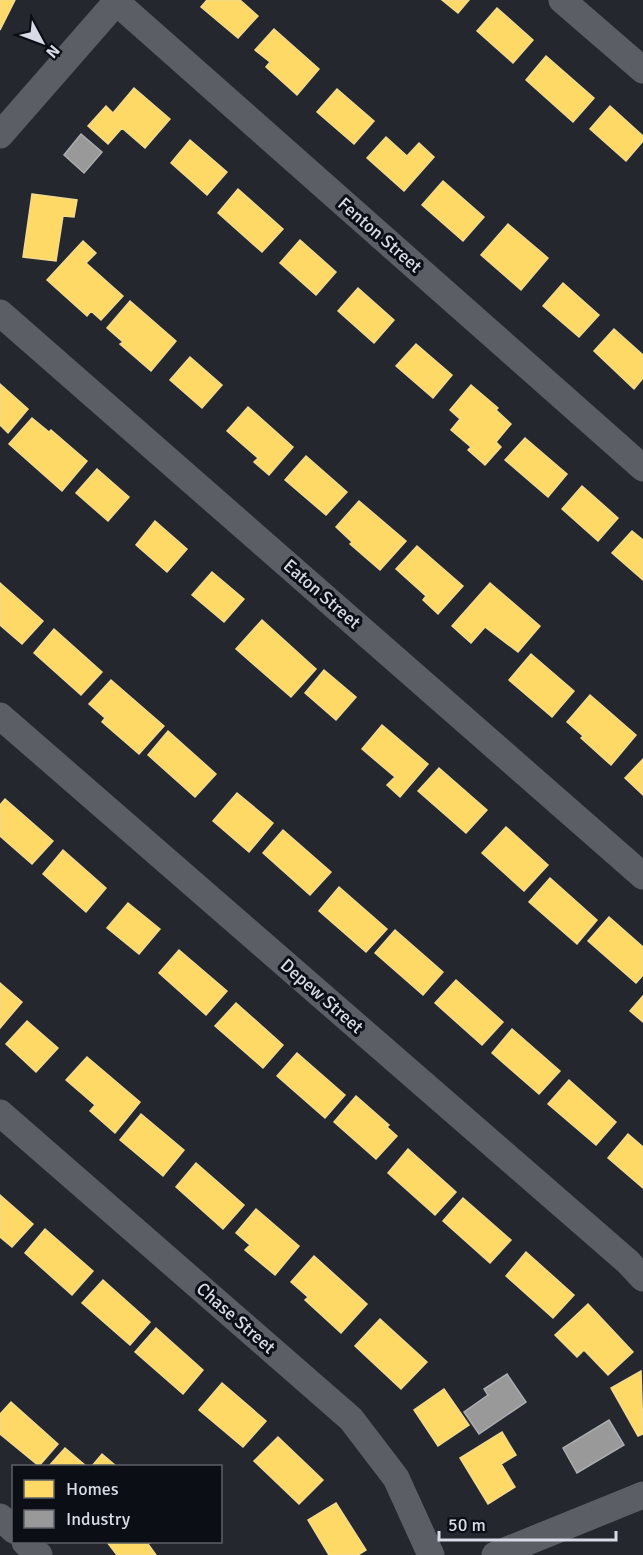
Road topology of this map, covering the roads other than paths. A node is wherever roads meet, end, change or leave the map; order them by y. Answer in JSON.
{"nodes":[{"id":1,"x":562,"y":0,"type":"edge"},
{"id":2,"x":116,"y":1,"type":"edge"},
{"id":3,"x":643,"y":70,"type":"edge"},
{"id":4,"x":0,"y":135,"type":"edge"},
{"id":5,"x":0,"y":313,"type":"edge"},
{"id":6,"x":643,"y":468,"type":"edge"},
{"id":7,"x":0,"y":716,"type":"edge"},
{"id":8,"x":643,"y":876,"type":"edge"},
{"id":9,"x":0,"y":1113,"type":"edge"},
{"id":10,"x":643,"y":1278,"type":"edge"},
{"id":11,"x":643,"y":1495,"type":"edge"},
{"id":12,"x":0,"y":1517,"type":"edge"},
{"id":13,"x":12,"y":1528,"type":"edge"},
{"id":14,"x":26,"y":1543,"type":"edge"},
{"id":15,"x":39,"y":1555,"type":"edge"},
{"id":16,"x":431,"y":1555,"type":"edge"},
{"id":17,"x":495,"y":1555,"type":"edge"}],
"edges":[{"from":1,"to":3,"type":"street"},
{"from":2,"to":4,"type":"street"},
{"from":2,"to":6,"type":"street","name":"Fenton Street"},
{"from":5,"to":8,"type":"street","name":"Eaton Street"},
{"from":7,"to":10,"type":"street","name":"Depew Street"},
{"from":9,"to":16,"type":"street","name":"Chase Street"},
{"from":11,"to":17,"type":"street"},
{"from":12,"to":13,"type":"street"},
{"from":14,"to":15,"type":"street"}]}
